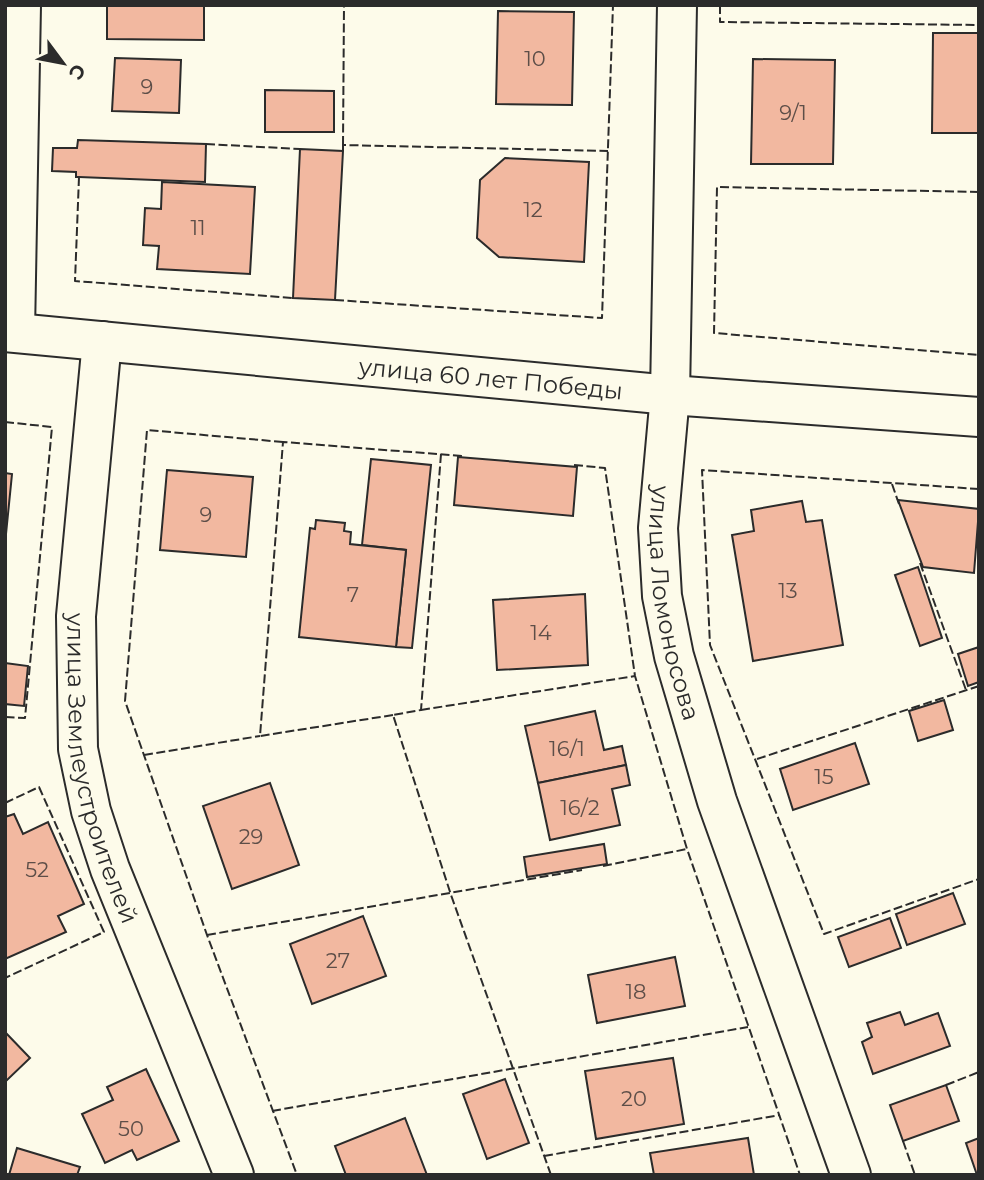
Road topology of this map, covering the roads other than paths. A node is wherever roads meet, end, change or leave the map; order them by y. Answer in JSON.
{"nodes":[{"id":1,"x":21,"y":5,"type":"edge"},
{"id":2,"x":677,"y":5,"type":"edge"},
{"id":3,"x":10,"y":332,"type":"edge"},
{"id":4,"x":102,"y":341,"type":"junction"},
{"id":5,"x":670,"y":396,"type":"junction"},
{"id":6,"x":979,"y":417,"type":"edge"},
{"id":7,"x":234,"y":1175,"type":"edge"},
{"id":8,"x":851,"y":1175,"type":"edge"}],
"edges":[{"from":1,"to":3,"type":"street"},
{"from":2,"to":5,"type":"street","name":"улица Ломоносова"},
{"from":3,"to":4,"type":"street","name":"улица 60 лет Победы"},
{"from":4,"to":5,"type":"street","name":"улица 60 лет Победы"},
{"from":4,"to":7,"type":"street","name":"улица Землеустроителей"},
{"from":5,"to":6,"type":"street","name":"улица 60 лет Победы"},
{"from":5,"to":8,"type":"street","name":"улица Ломоносова"}]}
